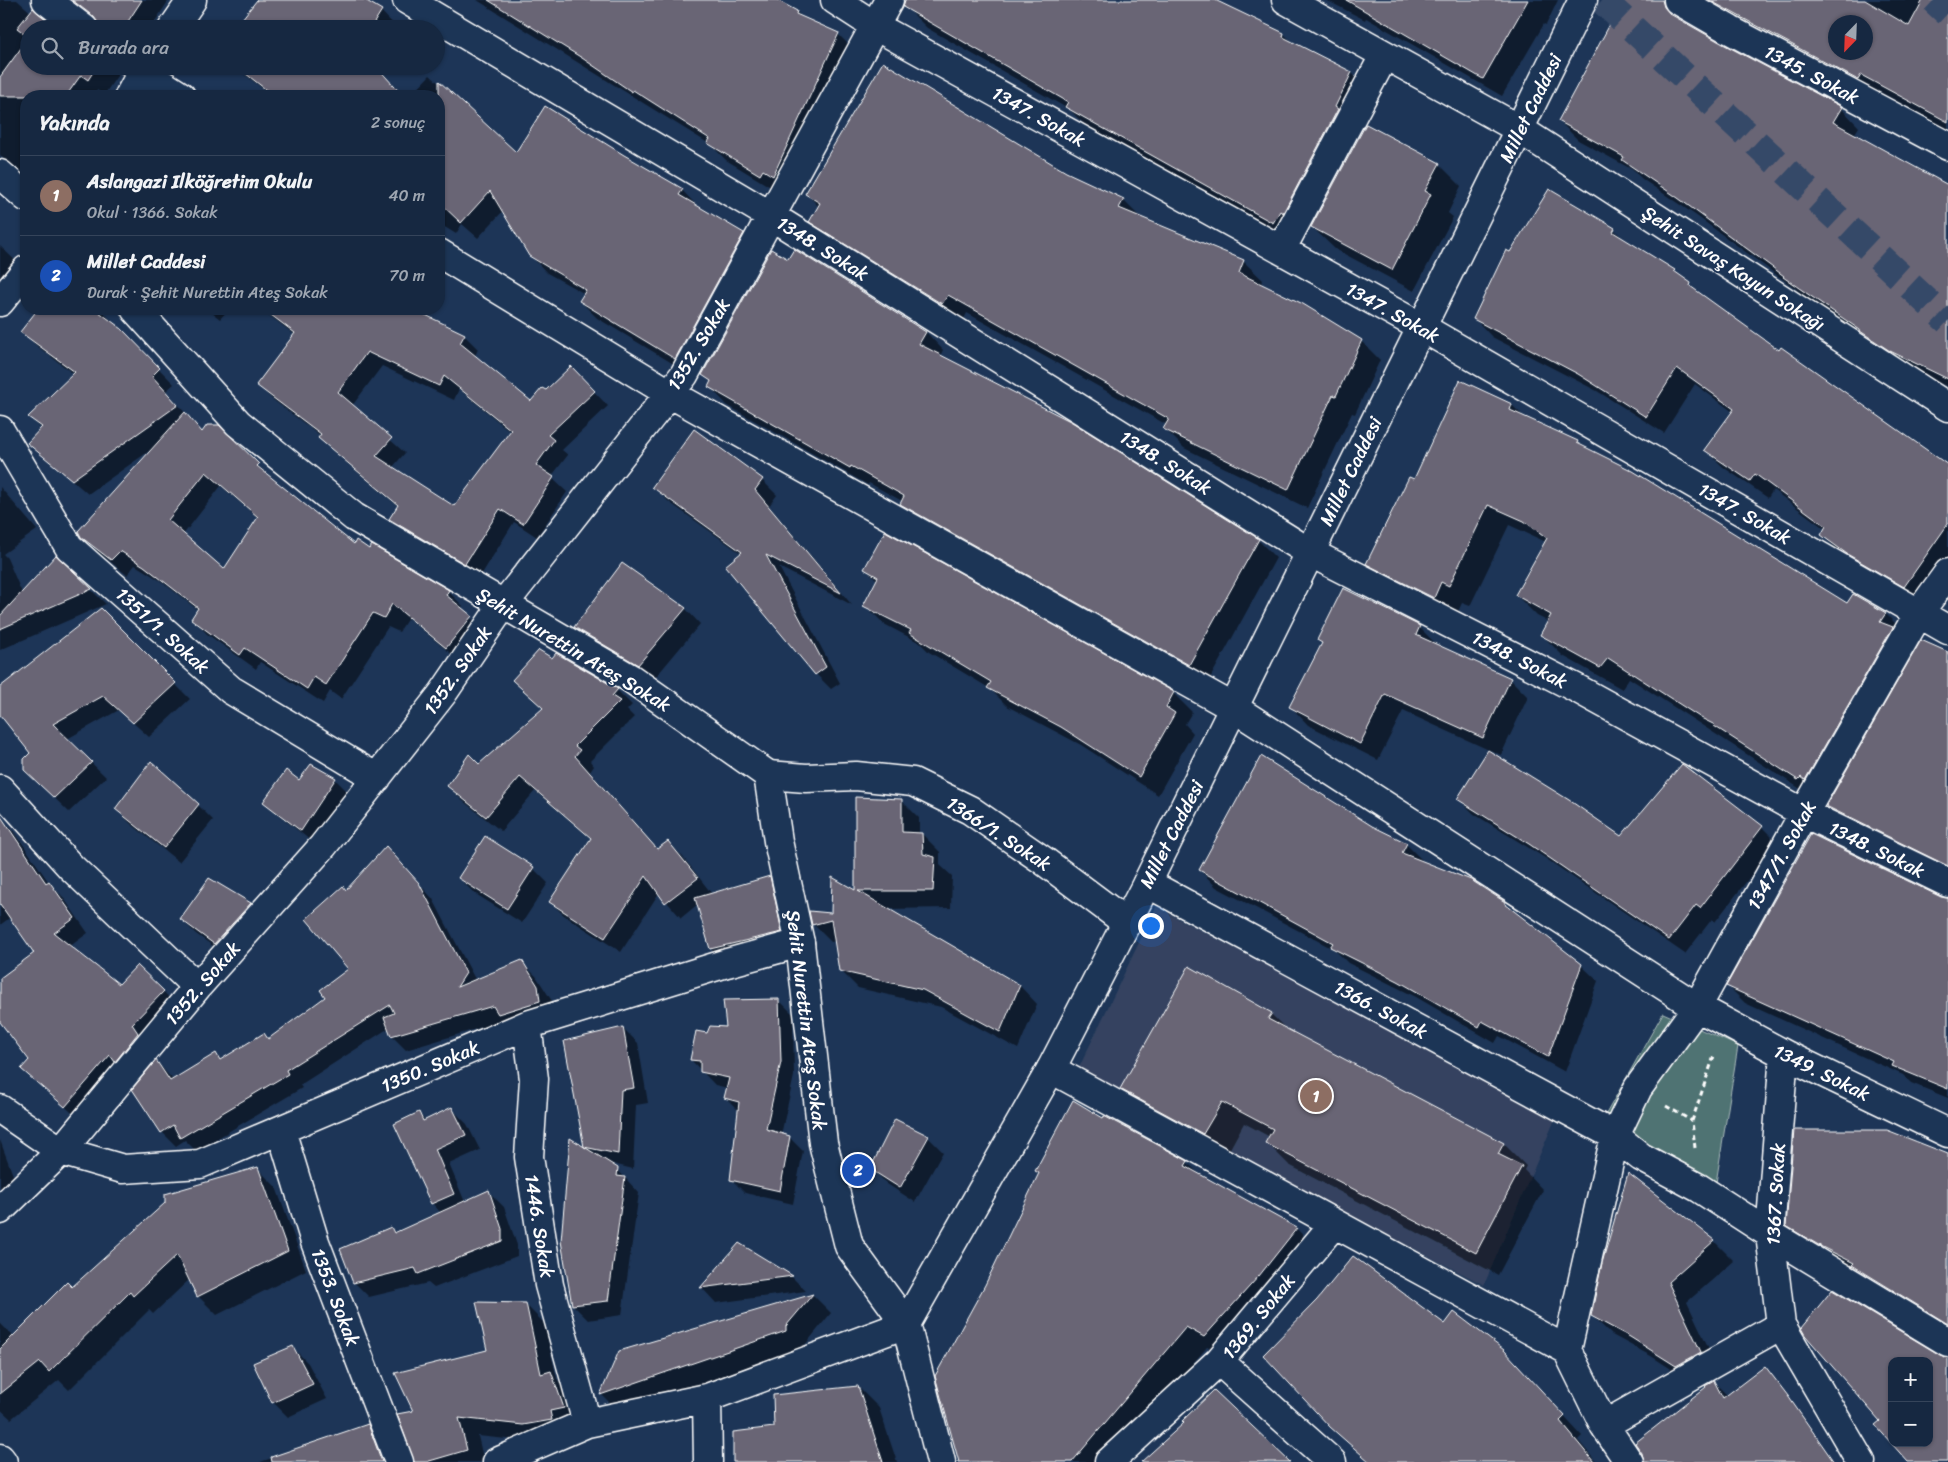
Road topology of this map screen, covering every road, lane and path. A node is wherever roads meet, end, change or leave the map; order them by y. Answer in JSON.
{"nodes":[{"id":1,"x":46,"y":0,"type":"edge"},
{"id":2,"x":192,"y":0,"type":"edge"},
{"id":3,"x":407,"y":0,"type":"edge"},
{"id":4,"x":835,"y":0,"type":"edge"},
{"id":5,"x":889,"y":0,"type":"edge"},
{"id":6,"x":1286,"y":0,"type":"edge"},
{"id":7,"x":1583,"y":0,"type":"edge"},
{"id":8,"x":1678,"y":0,"type":"edge"},
{"id":9,"x":72,"y":20,"type":"edge"},
{"id":10,"x":178,"y":20,"type":"edge"},
{"id":11,"x":441,"y":20,"type":"edge"},
{"id":12,"x":445,"y":22,"type":"edge"},
{"id":13,"x":875,"y":26,"type":"junction"},
{"id":14,"x":1384,"y":56,"type":"junction"},
{"id":15,"x":137,"y":75,"type":"edge"},
{"id":16,"x":150,"y":75,"type":"edge"},
{"id":17,"x":131,"y":90,"type":"edge"},
{"id":18,"x":172,"y":90,"type":"edge"},
{"id":19,"x":1519,"y":129,"type":"junction"},
{"id":20,"x":1948,"y":146,"type":"edge"},
{"id":21,"x":0,"y":174,"type":"edge"},
{"id":22,"x":20,"y":192,"type":"edge"},
{"id":23,"x":772,"y":216,"type":"junction"},
{"id":24,"x":1281,"y":250,"type":"junction"},
{"id":25,"x":445,"y":257,"type":"edge"},
{"id":26,"x":20,"y":277,"type":"edge"},
{"id":27,"x":0,"y":302,"type":"edge"},
{"id":28,"x":140,"y":315,"type":"edge"},
{"id":29,"x":1421,"y":327,"type":"junction"},
{"id":30,"x":669,"y":393,"type":"junction"},
{"id":31,"x":1948,"y":407,"type":"edge"},
{"id":32,"x":0,"y":430,"type":"edge"},
{"id":33,"x":1309,"y":552,"type":"junction"},
{"id":34,"x":1948,"y":573,"type":"edge"},
{"id":35,"x":502,"y":605,"type":"junction"},
{"id":36,"x":1919,"y":613,"type":"junction"},
{"id":37,"x":1948,"y":630,"type":"edge"},
{"id":38,"x":1234,"y":708,"type":"junction"},
{"id":39,"x":768,"y":775,"type":"junction"},
{"id":40,"x":377,"y":778,"type":"junction"},
{"id":41,"x":0,"y":789,"type":"edge"},
{"id":42,"x":1804,"y":813,"type":"junction"},
{"id":43,"x":1147,"y":883,"type":"junction"},
{"id":44,"x":1948,"y":883,"type":"edge"},
{"id":45,"x":1127,"y":922,"type":"junction"},
{"id":46,"x":800,"y":943,"type":"junction"},
{"id":47,"x":197,"y":986,"type":"junction"},
{"id":48,"x":1697,"y":1007,"type":"junction"},
{"id":49,"x":1725,"y":1022,"type":"junction"},
{"id":50,"x":526,"y":1025,"type":"junction"},
{"id":51,"x":1784,"y":1054,"type":"junction"},
{"id":52,"x":1051,"y":1069,"type":"junction"},
{"id":53,"x":0,"y":1109,"type":"edge"},
{"id":54,"x":281,"y":1130,"type":"junction"},
{"id":55,"x":1948,"y":1133,"type":"edge"},
{"id":56,"x":1615,"y":1136,"type":"junction"},
{"id":57,"x":61,"y":1151,"type":"junction"},
{"id":58,"x":1699,"y":1188,"type":"junction"},
{"id":59,"x":0,"y":1210,"type":"edge"},
{"id":60,"x":1334,"y":1224,"type":"junction"},
{"id":61,"x":1770,"y":1234,"type":"junction"},
{"id":62,"x":906,"y":1324,"type":"junction"},
{"id":63,"x":1781,"y":1324,"type":"junction"},
{"id":64,"x":1948,"y":1342,"type":"edge"},
{"id":65,"x":1567,"y":1350,"type":"junction"},
{"id":66,"x":1219,"y":1361,"type":"junction"},
{"id":67,"x":707,"y":1398,"type":"junction"},
{"id":68,"x":587,"y":1422,"type":"junction"},
{"id":69,"x":1604,"y":1425,"type":"junction"},
{"id":70,"x":534,"y":1454,"type":"edge"},
{"id":71,"x":0,"y":1458,"type":"edge"},
{"id":72,"x":3,"y":1462,"type":"edge"},
{"id":73,"x":399,"y":1462,"type":"edge"},
{"id":74,"x":497,"y":1462,"type":"edge"},
{"id":75,"x":708,"y":1462,"type":"edge"},
{"id":76,"x":941,"y":1462,"type":"edge"},
{"id":77,"x":1109,"y":1462,"type":"edge"},
{"id":78,"x":1332,"y":1462,"type":"edge"},
{"id":79,"x":1629,"y":1462,"type":"edge"},
{"id":80,"x":1861,"y":1462,"type":"edge"}],
"edges":[{"from":1,"to":9,"type":"street"},
{"from":2,"to":10,"type":"street"},
{"from":3,"to":11,"type":"street","name":"1348. Sokak"},
{"from":4,"to":13,"type":"street","name":"1347. Sokak"},
{"from":5,"to":13,"type":"street","name":"1352. Sokak"},
{"from":6,"to":14,"type":"street","name":"Şehit Savaş Koyun Sokağı"},
{"from":7,"to":19,"type":"street","name":"Millet Caddesi"},
{"from":8,"to":20,"type":"street","name":"1345. Sokak"},
{"from":12,"to":23,"type":"street","name":"1348. Sokak"},
{"from":13,"to":23,"type":"street","name":"1352. Sokak"},
{"from":13,"to":24,"type":"street","name":"1347. Sokak"},
{"from":14,"to":19,"type":"street","name":"Şehit Savaş Koyun Sokağı"},
{"from":14,"to":24,"type":"street"},
{"from":15,"to":17,"type":"street"},
{"from":16,"to":18,"type":"street"},
{"from":19,"to":29,"type":"street","name":"Millet Caddesi"},
{"from":19,"to":31,"type":"street","name":"Şehit Savaş Koyun Sokağı"},
{"from":21,"to":22,"type":"street"},
{"from":23,"to":30,"type":"street","name":"1352. Sokak"},
{"from":23,"to":33,"type":"street","name":"1348. Sokak"},
{"from":24,"to":29,"type":"street","name":"1347. Sokak"},
{"from":25,"to":30,"type":"street","name":"1349. Sokak"},
{"from":26,"to":27,"type":"street"},
{"from":28,"to":35,"type":"street","name":"Şehit Nurettin Ateş Sokak"},
{"from":29,"to":33,"type":"street","name":"Millet Caddesi"},
{"from":29,"to":36,"type":"street","name":"1347. Sokak"},
{"from":30,"to":35,"type":"street","name":"1352. Sokak"},
{"from":30,"to":38,"type":"street","name":"1349. Sokak"},
{"from":32,"to":40,"type":"street","name":"1351/1. Sokak"},
{"from":33,"to":38,"type":"street","name":"Millet Caddesi"},
{"from":33,"to":42,"type":"street","name":"1348. Sokak"},
{"from":34,"to":36,"type":"street","name":"1347/1. Sokak"},
{"from":35,"to":39,"type":"street","name":"Şehit Nurettin Ateş Sokak"},
{"from":35,"to":40,"type":"street","name":"1352. Sokak"},
{"from":36,"to":37,"type":"street","name":"1347. Sokak"},
{"from":36,"to":42,"type":"street","name":"1347/1. Sokak"},
{"from":38,"to":43,"type":"street","name":"Millet Caddesi"},
{"from":38,"to":48,"type":"street","name":"1349. Sokak"},
{"from":39,"to":45,"type":"street","name":"1366/1. Sokak"},
{"from":39,"to":46,"type":"street","name":"Şehit Nurettin Ateş Sokak"},
{"from":40,"to":47,"type":"street","name":"1352. Sokak"},
{"from":41,"to":47,"type":"street"},
{"from":42,"to":44,"type":"street","name":"1348. Sokak"},
{"from":42,"to":48,"type":"street","name":"1347/1. Sokak"},
{"from":43,"to":45,"type":"street","name":"Millet Caddesi"},
{"from":43,"to":56,"type":"street","name":"1366. Sokak"},
{"from":45,"to":52,"type":"street","name":"Millet Caddesi"},
{"from":46,"to":50,"type":"street","name":"1350. Sokak"},
{"from":46,"to":62,"type":"street","name":"Şehit Nurettin Ateş Sokak"},
{"from":47,"to":57,"type":"street","name":"1352. Sokak"},
{"from":48,"to":49,"type":"street","name":"1349. Sokak"},
{"from":48,"to":56,"type":"street","name":"1347/1. Sokak"},
{"from":49,"to":51,"type":"street","name":"1349. Sokak"},
{"from":49,"to":58,"type":"path"},
{"from":50,"to":54,"type":"street","name":"1350. Sokak"},
{"from":50,"to":68,"type":"street","name":"1446. Sokak"},
{"from":51,"to":55,"type":"street","name":"1349. Sokak"},
{"from":51,"to":61,"type":"street","name":"1367. Sokak"},
{"from":52,"to":60,"type":"street"},
{"from":52,"to":62,"type":"street","name":"Millet Caddesi"},
{"from":53,"to":57,"type":"street","name":"1350. Sokak"},
{"from":54,"to":57,"type":"street","name":"1350. Sokak"},
{"from":54,"to":73,"type":"street","name":"1353. Sokak"},
{"from":56,"to":58,"type":"street","name":"1366. Sokak"},
{"from":56,"to":65,"type":"street","name":"1347/1. Sokak"},
{"from":57,"to":59,"type":"street","name":"1352. Sokak"},
{"from":58,"to":61,"type":"street","name":"1366. Sokak"},
{"from":60,"to":65,"type":"street"},
{"from":60,"to":66,"type":"street","name":"1369. Sokak"},
{"from":61,"to":63,"type":"street","name":"1367. Sokak"},
{"from":61,"to":64,"type":"street","name":"1366. Sokak"},
{"from":62,"to":67,"type":"street"},
{"from":62,"to":76,"type":"street","name":"Şehit Nurettin Ateş Sokak"},
{"from":63,"to":69,"type":"street"},
{"from":63,"to":80,"type":"street","name":"1367. Sokak"},
{"from":65,"to":69,"type":"street"},
{"from":66,"to":77,"type":"street"},
{"from":66,"to":78,"type":"street","name":"1369. Sokak"},
{"from":67,"to":68,"type":"street"},
{"from":67,"to":75,"type":"street"},
{"from":68,"to":70,"type":"street"},
{"from":69,"to":79,"type":"street"},
{"from":70,"to":74,"type":"street"},
{"from":71,"to":72,"type":"street"}]}
